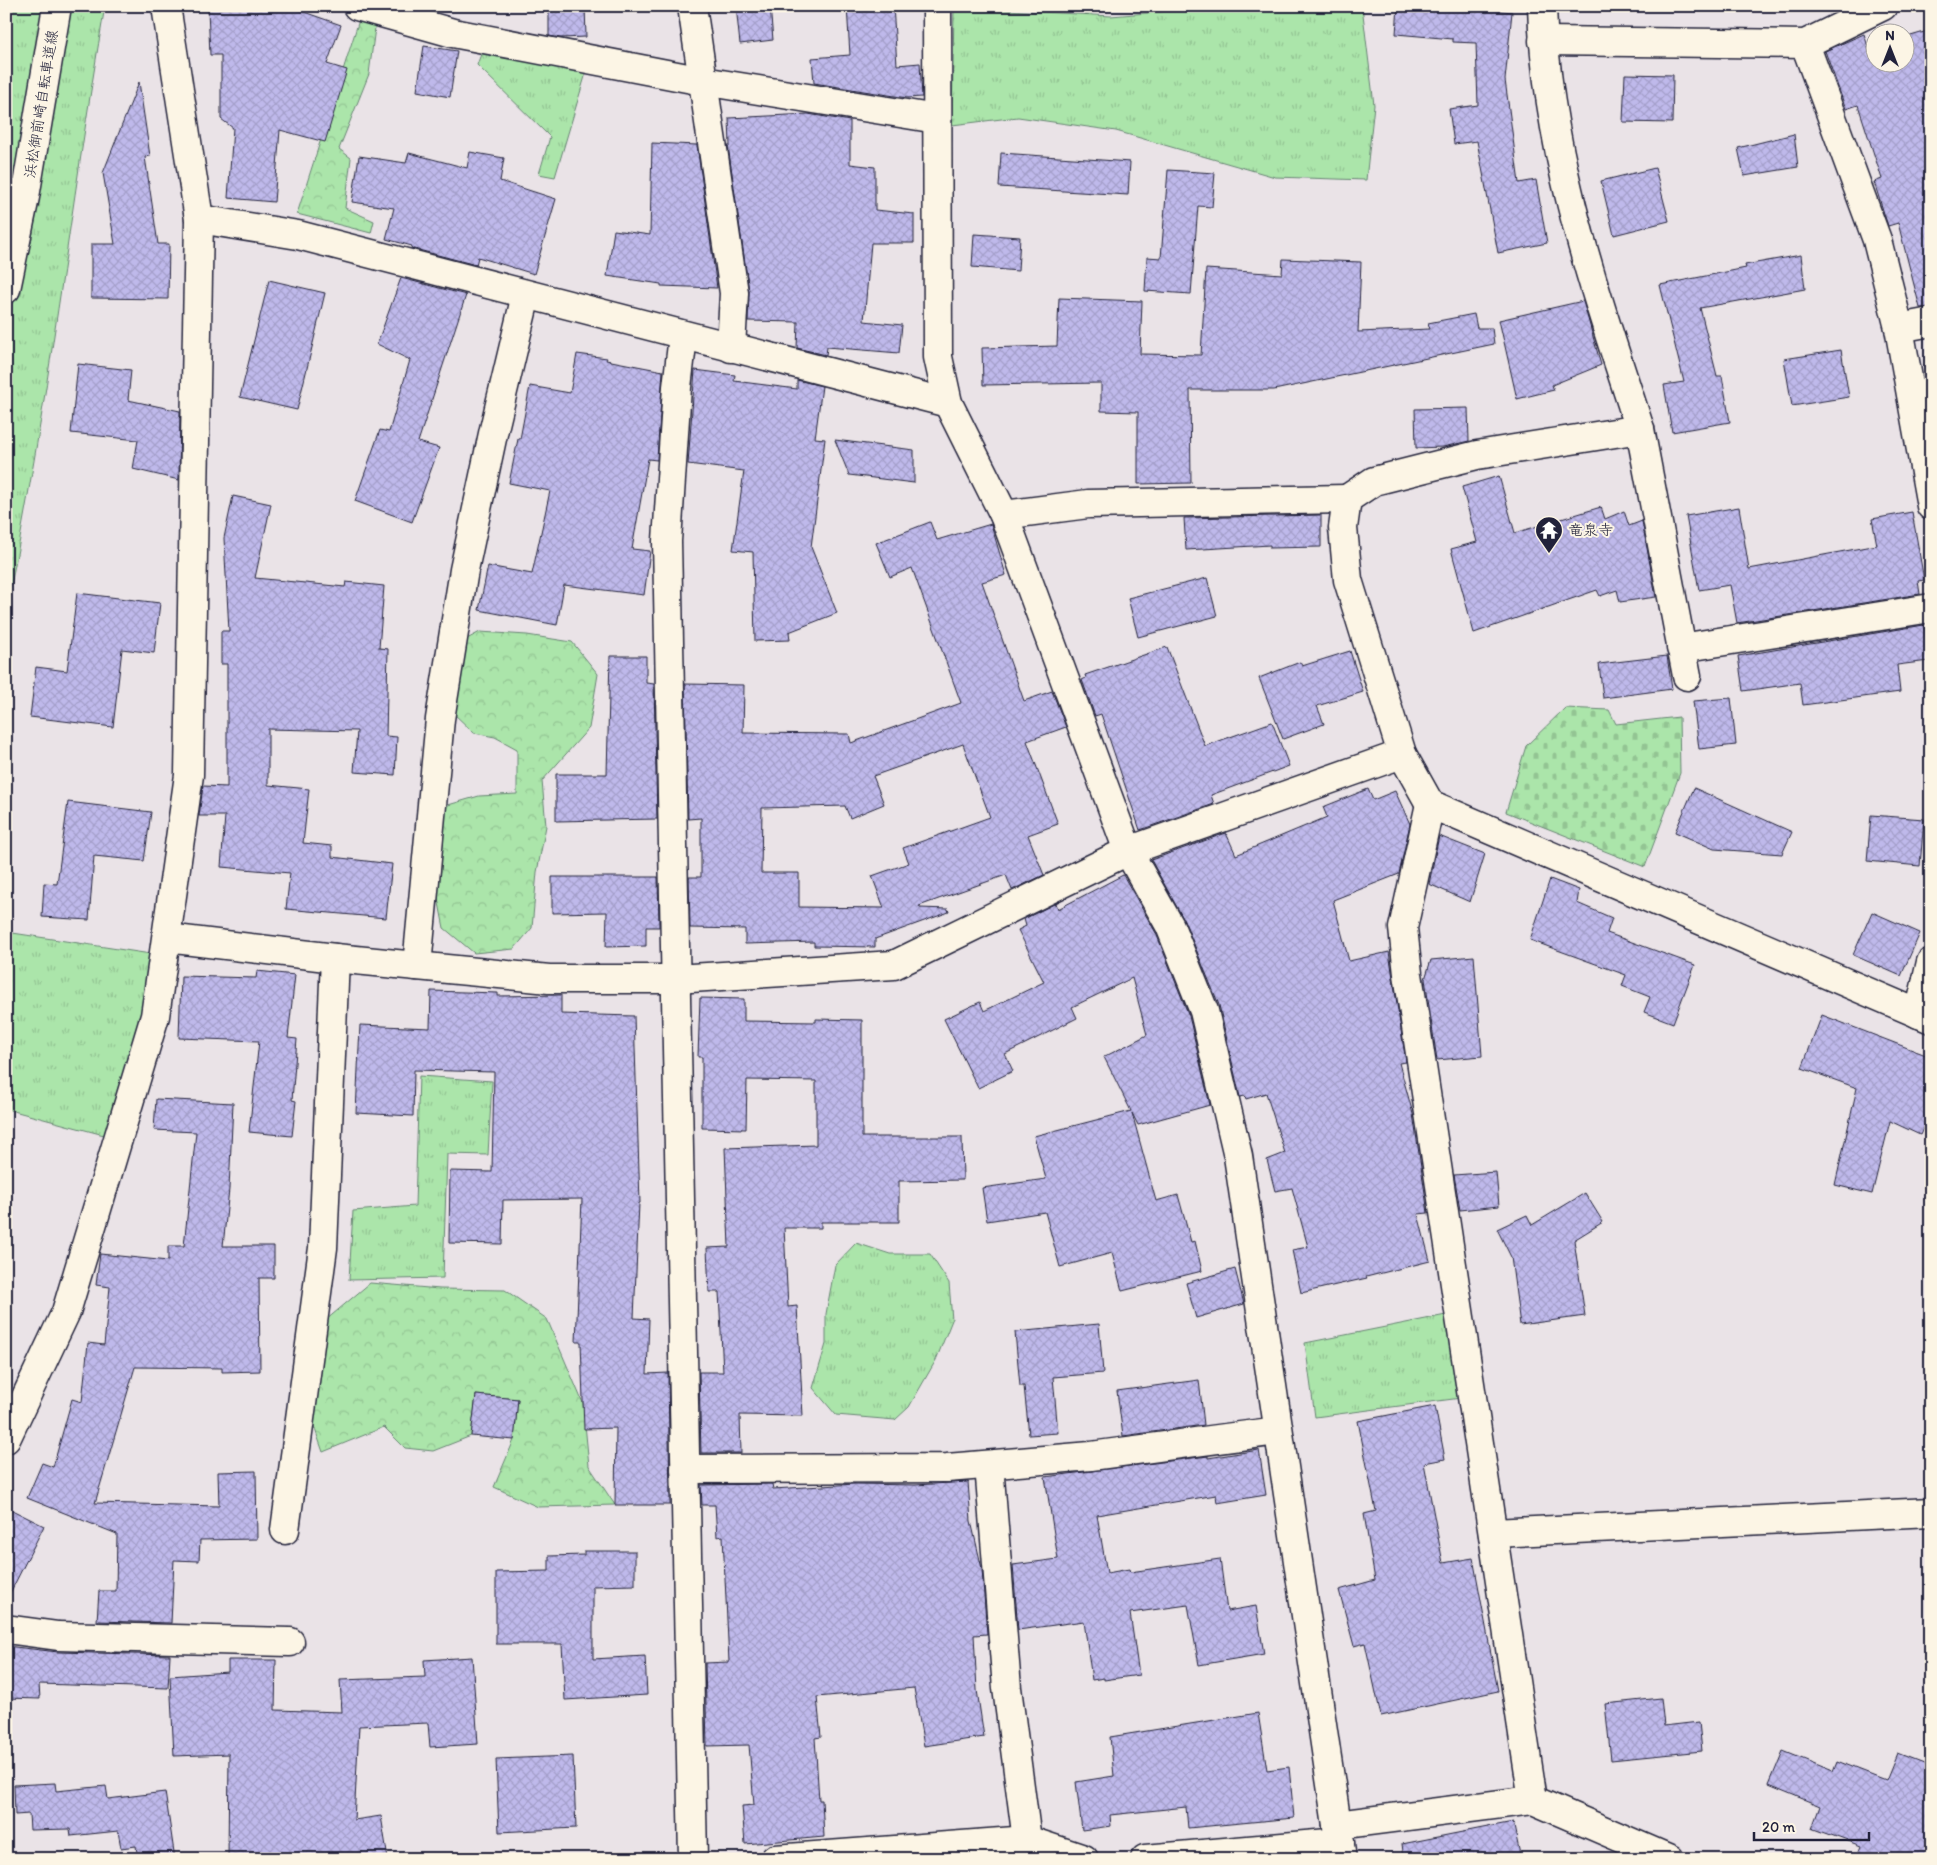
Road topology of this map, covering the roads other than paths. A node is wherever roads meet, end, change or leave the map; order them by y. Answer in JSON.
{"nodes":[{"id":1,"x":57,"y":6,"type":"edge"},
{"id":2,"x":166,"y":6,"type":"edge"},
{"id":3,"x":357,"y":6,"type":"edge"},
{"id":4,"x":692,"y":6,"type":"edge"},
{"id":5,"x":937,"y":6,"type":"edge"},
{"id":6,"x":1542,"y":6,"type":"edge"},
{"id":7,"x":1883,"y":6,"type":"edge"},
{"id":8,"x":1543,"y":41,"type":"junction"},
{"id":9,"x":1805,"y":44,"type":"junction"},
{"id":10,"x":703,"y":81,"type":"junction"},
{"id":11,"x":937,"y":120,"type":"junction"},
{"id":12,"x":199,"y":219,"type":"junction"},
{"id":13,"x":6,"y":289,"type":"edge"},
{"id":14,"x":526,"y":295,"type":"junction"},
{"id":15,"x":1931,"y":322,"type":"edge"},
{"id":16,"x":1899,"y":328,"type":"junction"},
{"id":17,"x":683,"y":336,"type":"junction"},
{"id":18,"x":731,"y":348,"type":"junction"},
{"id":19,"x":948,"y":403,"type":"junction"},
{"id":20,"x":1640,"y":429,"type":"junction"},
{"id":21,"x":1347,"y":499,"type":"junction"},
{"id":22,"x":1931,"y":506,"type":"edge"},
{"id":23,"x":1004,"y":515,"type":"junction"},
{"id":24,"x":1931,"y":608,"type":"edge"},
{"id":25,"x":1681,"y":648,"type":"junction"},
{"id":26,"x":1687,"y":676,"type":"dead end"},
{"id":27,"x":1402,"y":754,"type":"junction"},
{"id":28,"x":1430,"y":804,"type":"junction"},
{"id":29,"x":1128,"y":851,"type":"junction"},
{"id":30,"x":166,"y":938,"type":"junction"},
{"id":31,"x":335,"y":958,"type":"junction"},
{"id":32,"x":1931,"y":962,"type":"edge"},
{"id":33,"x":417,"y":966,"type":"junction"},
{"id":34,"x":675,"y":979,"type":"junction"},
{"id":35,"x":1925,"y":1016,"type":"edge"},
{"id":36,"x":1278,"y":1431,"type":"junction"},
{"id":37,"x":6,"y":1439,"type":"edge"},
{"id":38,"x":989,"y":1464,"type":"junction"},
{"id":39,"x":685,"y":1469,"type":"junction"},
{"id":40,"x":1931,"y":1512,"type":"edge"},
{"id":41,"x":284,"y":1530,"type":"dead end"},
{"id":42,"x":1493,"y":1533,"type":"junction"},
{"id":43,"x":6,"y":1630,"type":"edge"},
{"id":44,"x":290,"y":1642,"type":"dead end"},
{"id":45,"x":1533,"y":1800,"type":"junction"},
{"id":46,"x":1027,"y":1840,"type":"junction"},
{"id":47,"x":1340,"y":1842,"type":"edge"},
{"id":48,"x":693,"y":1859,"type":"edge"},
{"id":49,"x":775,"y":1859,"type":"edge"},
{"id":50,"x":1084,"y":1859,"type":"edge"},
{"id":51,"x":1145,"y":1859,"type":"edge"},
{"id":52,"x":1670,"y":1859,"type":"edge"}],
"edges":[{"from":1,"to":13,"type":"street","name":"浜松御前崎自転車道線"},
{"from":2,"to":12,"type":"street"},
{"from":3,"to":10,"type":"street"},
{"from":4,"to":10,"type":"street"},
{"from":5,"to":11,"type":"street"},
{"from":6,"to":8,"type":"street"},
{"from":7,"to":9,"type":"street"},
{"from":8,"to":9,"type":"street"},
{"from":8,"to":20,"type":"street"},
{"from":9,"to":16,"type":"street"},
{"from":10,"to":11,"type":"street"},
{"from":10,"to":18,"type":"street"},
{"from":11,"to":19,"type":"street"},
{"from":12,"to":14,"type":"street"},
{"from":12,"to":30,"type":"street"},
{"from":14,"to":17,"type":"street"},
{"from":14,"to":33,"type":"street"},
{"from":15,"to":16,"type":"street"},
{"from":16,"to":22,"type":"street"},
{"from":17,"to":18,"type":"street"},
{"from":17,"to":34,"type":"street"},
{"from":18,"to":19,"type":"street"},
{"from":19,"to":23,"type":"street"},
{"from":20,"to":21,"type":"street"},
{"from":20,"to":25,"type":"street"},
{"from":21,"to":23,"type":"street"},
{"from":21,"to":27,"type":"street"},
{"from":23,"to":29,"type":"street"},
{"from":24,"to":25,"type":"street"},
{"from":25,"to":26,"type":"street"},
{"from":27,"to":28,"type":"street"},
{"from":27,"to":29,"type":"street"},
{"from":28,"to":35,"type":"street"},
{"from":28,"to":42,"type":"street"},
{"from":29,"to":34,"type":"street"},
{"from":29,"to":36,"type":"street"},
{"from":30,"to":31,"type":"street"},
{"from":30,"to":37,"type":"street"},
{"from":31,"to":33,"type":"street"},
{"from":31,"to":41,"type":"street"},
{"from":32,"to":35,"type":"street"},
{"from":33,"to":34,"type":"street"},
{"from":34,"to":39,"type":"street"},
{"from":36,"to":38,"type":"street"},
{"from":36,"to":47,"type":"street"},
{"from":38,"to":39,"type":"street"},
{"from":38,"to":46,"type":"street"},
{"from":39,"to":48,"type":"street"},
{"from":40,"to":42,"type":"street"},
{"from":42,"to":45,"type":"street"},
{"from":43,"to":44,"type":"street"},
{"from":45,"to":47,"type":"street"},
{"from":45,"to":52,"type":"street"},
{"from":46,"to":49,"type":"street"},
{"from":46,"to":50,"type":"street"},
{"from":47,"to":51,"type":"street"}]}
